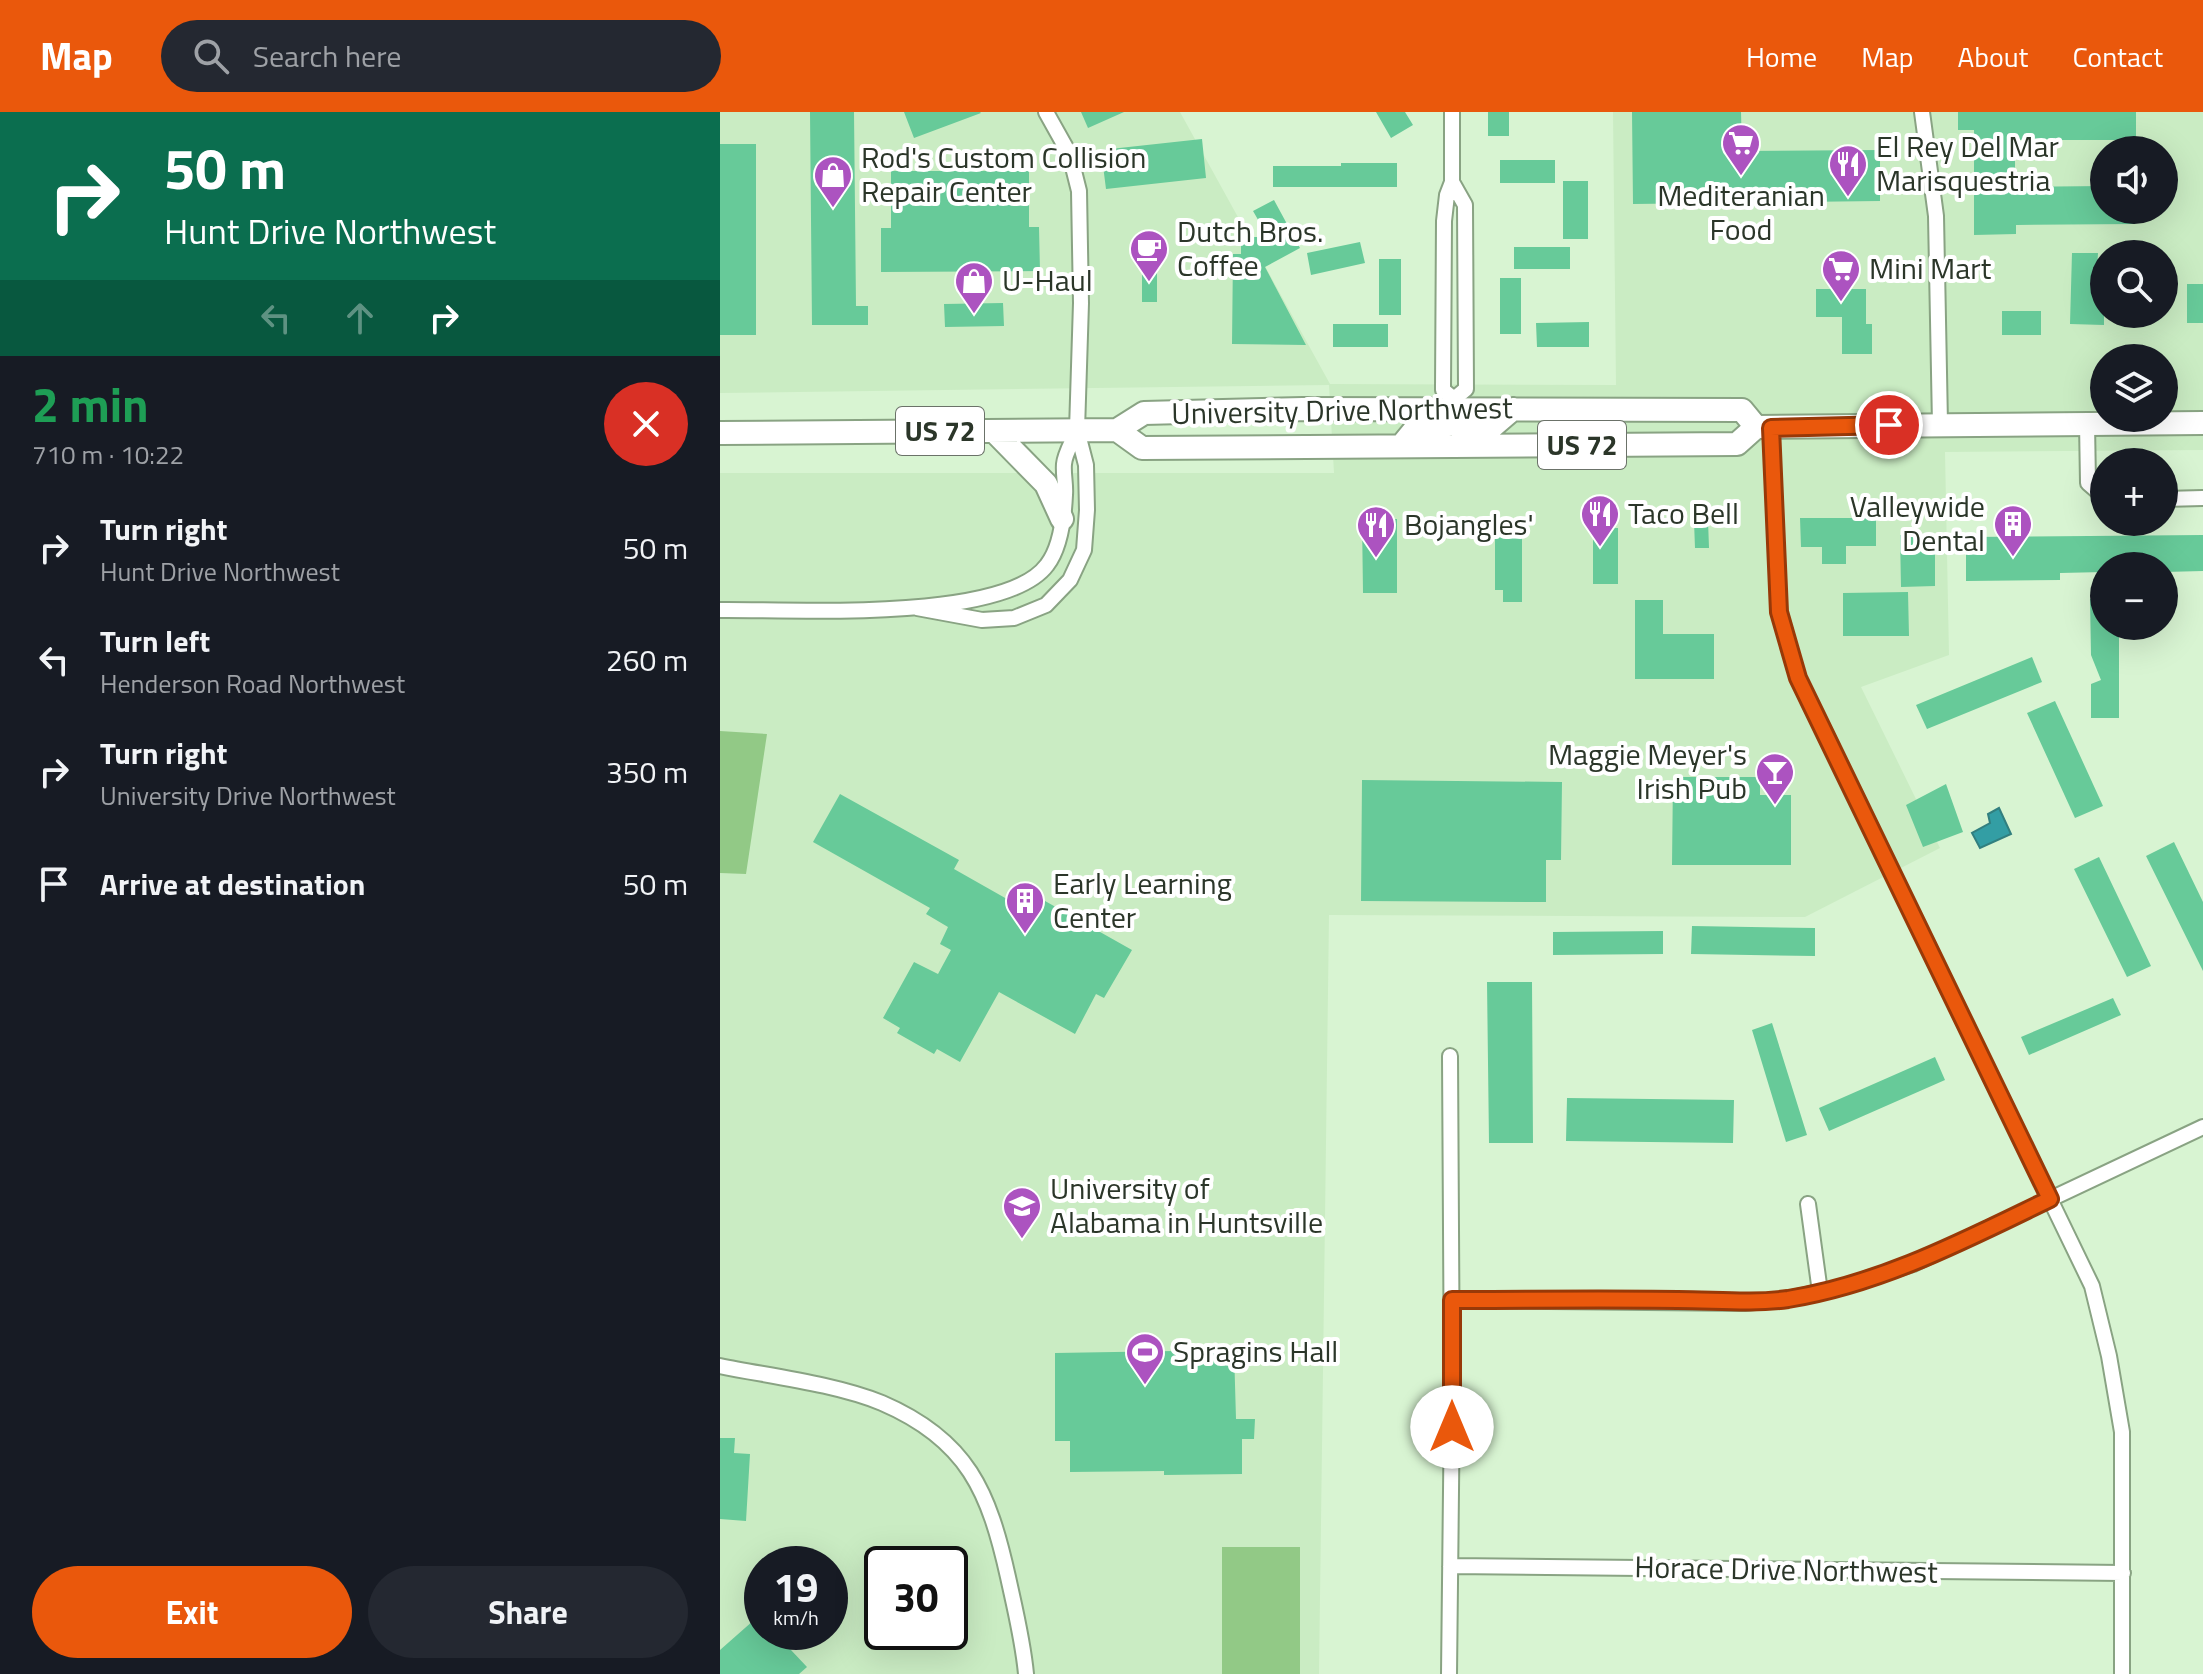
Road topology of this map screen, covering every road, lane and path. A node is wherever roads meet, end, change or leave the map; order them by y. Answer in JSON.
{"nodes":[{"id":1,"x":1046,"y":112,"type":"edge"},
{"id":2,"x":1452,"y":112,"type":"edge"},
{"id":3,"x":1922,"y":112,"type":"edge"},
{"id":4,"x":1452,"y":182,"type":"junction"},
{"id":5,"x":1454,"y":404,"type":"junction"},
{"id":6,"x":1513,"y":409,"type":"junction"},
{"id":7,"x":2087,"y":423,"type":"junction"},
{"id":8,"x":2203,"y":423,"type":"edge"},
{"id":9,"x":1940,"y":424,"type":"junction"},
{"id":10,"x":1764,"y":428,"type":"junction"},
{"id":11,"x":1077,"y":430,"type":"junction"},
{"id":12,"x":1117,"y":430,"type":"junction"},
{"id":13,"x":994,"y":431,"type":"junction"},
{"id":14,"x":720,"y":433,"type":"edge"},
{"id":15,"x":803,"y":433,"type":"junction"},
{"id":16,"x":720,"y":441,"type":"edge"},
{"id":17,"x":1402,"y":445,"type":"junction"},
{"id":18,"x":1461,"y":445,"type":"junction"},
{"id":19,"x":2090,"y":485,"type":"edge"},
{"id":20,"x":2203,"y":498,"type":"edge"},
{"id":21,"x":2178,"y":499,"type":"edge"},
{"id":22,"x":1062,"y":519,"type":"junction"},
{"id":23,"x":917,"y":608,"type":"junction"},
{"id":24,"x":720,"y":610,"type":"edge"},
{"id":25,"x":1450,"y":1056,"type":"dead end"},
{"id":26,"x":2203,"y":1127,"type":"edge"},
{"id":27,"x":2050,"y":1199,"type":"junction"},
{"id":28,"x":1808,"y":1204,"type":"dead end"},
{"id":29,"x":1820,"y":1292,"type":"junction"},
{"id":30,"x":1452,"y":1300,"type":"junction"},
{"id":31,"x":720,"y":1366,"type":"edge"},
{"id":32,"x":1450,"y":1566,"type":"junction"},
{"id":33,"x":2123,"y":1573,"type":"junction"},
{"id":34,"x":1026,"y":1674,"type":"edge"},
{"id":35,"x":1449,"y":1674,"type":"edge"},
{"id":36,"x":2122,"y":1674,"type":"edge"}],
"edges":[{"from":1,"to":11,"type":"street"},
{"from":2,"to":4,"type":"street"},
{"from":3,"to":9,"type":"street"},
{"from":4,"to":5,"type":"street"},
{"from":4,"to":5,"type":"street"},
{"from":5,"to":6,"type":"highway","name":"University Drive Northwest","number":"US 72"},
{"from":5,"to":12,"type":"highway","name":"University Drive Northwest","number":"US 72"},
{"from":5,"to":17,"type":"highway"},
{"from":6,"to":10,"type":"highway","name":"University Drive Northwest","number":"US 72"},
{"from":6,"to":18,"type":"highway"},
{"from":7,"to":8,"type":"highway","name":"University Drive Northwest","number":"US 72"},
{"from":7,"to":9,"type":"highway","name":"University Drive Northwest","number":"US 72"},
{"from":7,"to":19,"type":"street"},
{"from":9,"to":10,"type":"highway","name":"University Drive Northwest","number":"US 72"},
{"from":10,"to":18,"type":"highway","name":"University Drive Northwest","number":"US 72"},
{"from":10,"to":27,"type":"street"},
{"from":11,"to":12,"type":"highway","name":"University Drive Northwest","number":"US 72"},
{"from":11,"to":13,"type":"highway","name":"University Drive Northwest","number":"US 72"},
{"from":11,"to":22,"type":"street"},
{"from":11,"to":23,"type":"street"},
{"from":12,"to":17,"type":"highway","name":"University Drive Northwest","number":"US 72"},
{"from":13,"to":15,"type":"highway","name":"University Drive Northwest","number":"US 72"},
{"from":13,"to":22,"type":"highway"},
{"from":14,"to":15,"type":"highway","name":"University Drive Northwest","number":"US 72"},
{"from":15,"to":16,"type":"highway"},
{"from":17,"to":18,"type":"highway","name":"University Drive Northwest","number":"US 72"},
{"from":20,"to":21,"type":"street"},
{"from":22,"to":23,"type":"street"},
{"from":23,"to":24,"type":"street"},
{"from":25,"to":30,"type":"street"},
{"from":26,"to":27,"type":"street"},
{"from":27,"to":29,"type":"street"},
{"from":27,"to":33,"type":"street"},
{"from":28,"to":29,"type":"street"},
{"from":29,"to":30,"type":"street"},
{"from":30,"to":32,"type":"street"},
{"from":31,"to":34,"type":"street"},
{"from":32,"to":33,"type":"street","name":"Horace Drive Northwest"},
{"from":32,"to":35,"type":"street"},
{"from":33,"to":36,"type":"street"}]}
